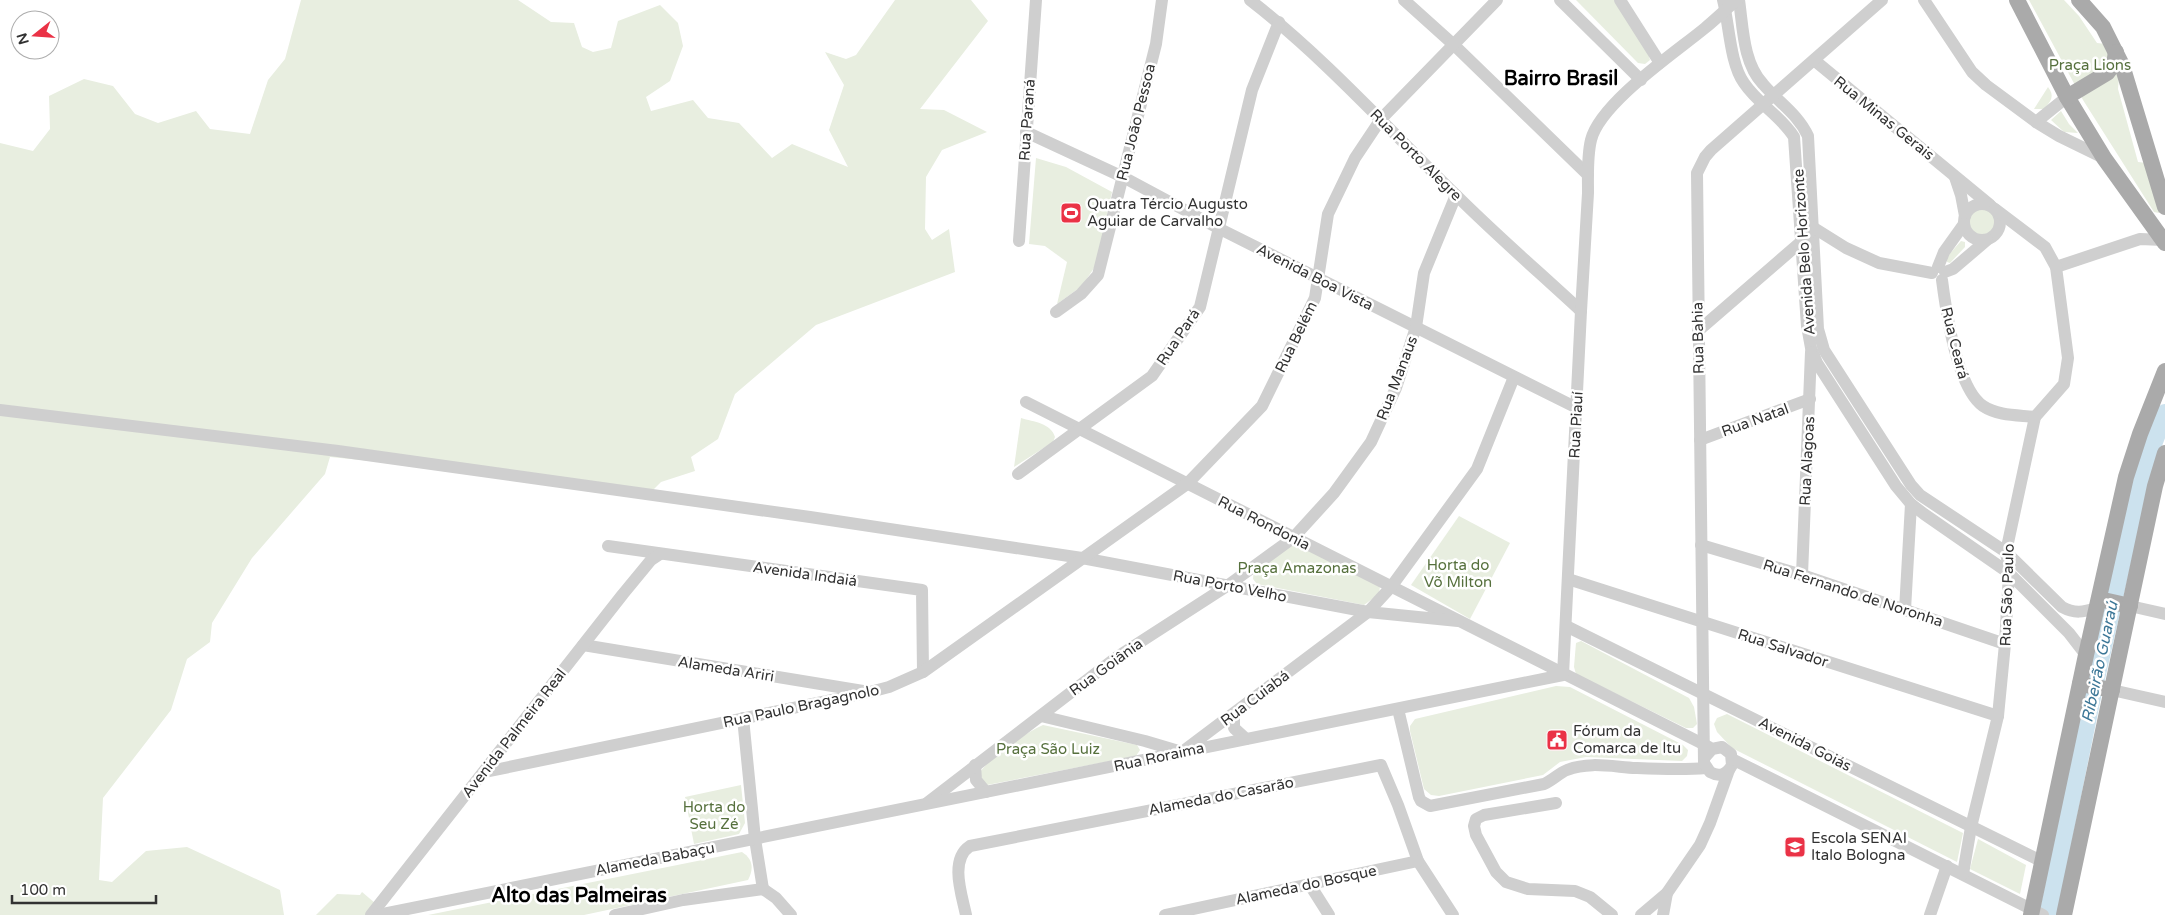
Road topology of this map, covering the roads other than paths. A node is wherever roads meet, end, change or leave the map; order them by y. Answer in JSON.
{"nodes":[{"id":1,"x":1036,"y":0,"type":"edge"},
{"id":2,"x":1162,"y":0,"type":"edge"},
{"id":3,"x":1250,"y":0,"type":"edge"},
{"id":4,"x":1404,"y":0,"type":"edge"},
{"id":5,"x":1497,"y":0,"type":"edge"},
{"id":6,"x":1560,"y":0,"type":"edge"},
{"id":7,"x":1620,"y":0,"type":"edge"},
{"id":8,"x":1738,"y":0,"type":"edge"},
{"id":9,"x":1882,"y":0,"type":"edge"},
{"id":10,"x":1924,"y":0,"type":"edge"},
{"id":11,"x":2080,"y":0,"type":"edge"},
{"id":12,"x":2020,"y":2,"type":"edge"},
{"id":13,"x":1724,"y":5,"type":"edge"},
{"id":14,"x":1279,"y":22,"type":"junction"},
{"id":15,"x":1706,"y":27,"type":"junction"},
{"id":16,"x":1729,"y":35,"type":"junction"},
{"id":17,"x":1454,"y":45,"type":"junction"},
{"id":18,"x":2116,"y":52,"type":"junction"},
{"id":19,"x":1814,"y":60,"type":"junction"},
{"id":20,"x":1660,"y":63,"type":"junction"},
{"id":21,"x":2052,"y":70,"type":"junction"},
{"id":22,"x":1641,"y":80,"type":"junction"},
{"id":23,"x":2090,"y":82,"type":"junction"},
{"id":24,"x":1775,"y":95,"type":"junction"},
{"id":25,"x":2067,"y":98,"type":"junction"},
{"id":26,"x":1763,"y":105,"type":"junction"},
{"id":27,"x":1381,"y":119,"type":"junction"},
{"id":28,"x":2036,"y":122,"type":"junction"},
{"id":29,"x":1026,"y":132,"type":"junction"},
{"id":30,"x":2104,"y":158,"type":"junction"},
{"id":31,"x":1588,"y":175,"type":"junction"},
{"id":32,"x":1954,"y":175,"type":"junction"},
{"id":33,"x":1123,"y":177,"type":"junction"},
{"id":34,"x":1456,"y":195,"type":"junction"},
{"id":35,"x":1993,"y":207,"type":"junction"},
{"id":36,"x":2165,"y":208,"type":"edge"},
{"id":37,"x":2146,"y":216,"type":"junction"},
{"id":38,"x":1965,"y":220,"type":"junction"},
{"id":39,"x":1814,"y":228,"type":"junction"},
{"id":40,"x":1220,"y":229,"type":"junction"},
{"id":41,"x":2026,"y":233,"type":"junction"},
{"id":42,"x":1990,"y":238,"type":"junction"},
{"id":43,"x":2140,"y":239,"type":"junction"},
{"id":44,"x":1019,"y":241,"type":"dead end"},
{"id":45,"x":1802,"y":241,"type":"junction"},
{"id":46,"x":2164,"y":242,"type":"edge"},
{"id":47,"x":2056,"y":267,"type":"junction"},
{"id":48,"x":1939,"y":273,"type":"junction"},
{"id":49,"x":1318,"y":278,"type":"junction"},
{"id":50,"x":1581,"y":311,"type":"junction"},
{"id":51,"x":1056,"y":312,"type":"dead end"},
{"id":52,"x":1416,"y":328,"type":"junction"},
{"id":53,"x":1698,"y":331,"type":"junction"},
{"id":54,"x":1811,"y":348,"type":"junction"},
{"id":55,"x":1835,"y":366,"type":"junction"},
{"id":56,"x":2165,"y":371,"type":"edge"},
{"id":57,"x":1823,"y":374,"type":"junction"},
{"id":58,"x":1514,"y":377,"type":"junction"},
{"id":59,"x":1810,"y":394,"type":"junction"},
{"id":60,"x":1026,"y":402,"type":"dead end"},
{"id":61,"x":1577,"y":408,"type":"junction"},
{"id":62,"x":0,"y":410,"type":"edge"},
{"id":63,"x":2035,"y":417,"type":"junction"},
{"id":64,"x":1080,"y":430,"type":"junction"},
{"id":65,"x":1700,"y":440,"type":"junction"},
{"id":66,"x":2165,"y":454,"type":"edge"},
{"id":67,"x":1018,"y":474,"type":"dead end"},
{"id":68,"x":1187,"y":484,"type":"junction"},
{"id":69,"x":1906,"y":489,"type":"junction"},
{"id":70,"x":1929,"y":502,"type":"junction"},
{"id":71,"x":1911,"y":504,"type":"junction"},
{"id":72,"x":1924,"y":514,"type":"junction"},
{"id":73,"x":1294,"y":538,"type":"junction"},
{"id":74,"x":1701,"y":545,"type":"junction"},
{"id":75,"x":608,"y":546,"type":"dead end"},
{"id":76,"x":2006,"y":552,"type":"junction"},
{"id":77,"x":660,"y":554,"type":"junction"},
{"id":78,"x":1082,"y":558,"type":"junction"},
{"id":79,"x":2009,"y":573,"type":"junction"},
{"id":80,"x":1802,"y":575,"type":"junction"},
{"id":81,"x":1568,"y":580,"type":"junction"},
{"id":82,"x":1226,"y":586,"type":"junction"},
{"id":83,"x":1392,"y":587,"type":"junction"},
{"id":84,"x":2110,"y":604,"type":"junction"},
{"id":85,"x":1905,"y":610,"type":"junction"},
{"id":86,"x":1368,"y":612,"type":"junction"},
{"id":87,"x":2165,"y":614,"type":"edge"},
{"id":88,"x":1458,"y":621,"type":"junction"},
{"id":89,"x":1702,"y":622,"type":"junction"},
{"id":90,"x":1566,"y":626,"type":"junction"},
{"id":91,"x":2005,"y":644,"type":"junction"},
{"id":92,"x":582,"y":645,"type":"junction"},
{"id":93,"x":2086,"y":655,"type":"junction"},
{"id":94,"x":1529,"y":658,"type":"junction"},
{"id":95,"x":923,"y":672,"type":"junction"},
{"id":96,"x":1563,"y":675,"type":"junction"},
{"id":97,"x":1522,"y":684,"type":"junction"},
{"id":98,"x":2096,"y":687,"type":"junction"},
{"id":99,"x":870,"y":692,"type":"junction"},
{"id":100,"x":1703,"y":693,"type":"junction"},
{"id":101,"x":2165,"y":702,"type":"edge"},
{"id":102,"x":1398,"y":709,"type":"junction"},
{"id":103,"x":1234,"y":714,"type":"junction"},
{"id":104,"x":1041,"y":716,"type":"junction"},
{"id":105,"x":1998,"y":716,"type":"junction"},
{"id":106,"x":742,"y":718,"type":"junction"},
{"id":107,"x":1688,"y":736,"type":"junction"},
{"id":108,"x":1246,"y":739,"type":"junction"},
{"id":109,"x":1182,"y":752,"type":"junction"},
{"id":110,"x":1707,"y":759,"type":"junction"},
{"id":111,"x":1731,"y":765,"type":"junction"},
{"id":112,"x":975,"y":766,"type":"junction"},
{"id":113,"x":484,"y":772,"type":"junction"},
{"id":114,"x":958,"y":778,"type":"junction"},
{"id":115,"x":986,"y":792,"type":"junction"},
{"id":116,"x":966,"y":796,"type":"junction"},
{"id":117,"x":1718,"y":799,"type":"junction"},
{"id":118,"x":1556,"y":803,"type":"dead end"},
{"id":119,"x":925,"y":804,"type":"junction"},
{"id":120,"x":1971,"y":827,"type":"junction"},
{"id":121,"x":755,"y":839,"type":"junction"},
{"id":122,"x":1418,"y":861,"type":"junction"},
{"id":123,"x":2043,"y":862,"type":"junction"},
{"id":124,"x":1948,"y":866,"type":"junction"},
{"id":125,"x":1963,"y":874,"type":"junction"},
{"id":126,"x":1310,"y":884,"type":"junction"},
{"id":127,"x":763,"y":889,"type":"junction"},
{"id":128,"x":1668,"y":892,"type":"junction"},
{"id":129,"x":1201,"y":912,"type":"edge"},
{"id":130,"x":1645,"y":912,"type":"edge"},
{"id":131,"x":1663,"y":914,"type":"edge"},
{"id":132,"x":2037,"y":914,"type":"edge"},
{"id":133,"x":371,"y":915,"type":"edge"},
{"id":134,"x":378,"y":915,"type":"edge"},
{"id":135,"x":615,"y":915,"type":"edge"},
{"id":136,"x":791,"y":915,"type":"edge"},
{"id":137,"x":966,"y":915,"type":"edge"},
{"id":138,"x":1165,"y":915,"type":"edge"},
{"id":139,"x":1329,"y":915,"type":"edge"},
{"id":140,"x":1453,"y":915,"type":"edge"},
{"id":141,"x":1612,"y":915,"type":"edge"},
{"id":142,"x":1930,"y":915,"type":"edge"},
{"id":143,"x":2064,"y":915,"type":"edge"}],
"edges":[{"from":1,"to":29,"type":"street","name":"Rua Paraná"},
{"from":2,"to":33,"type":"street","name":"Rua João Pessoa"},
{"from":3,"to":14,"type":"street","name":"Rua Porto Alegre"},
{"from":4,"to":17,"type":"street"},
{"from":5,"to":17,"type":"street","name":"Rua Belém"},
{"from":6,"to":22,"type":"street"},
{"from":7,"to":20,"type":"street"},
{"from":8,"to":13,"type":"street","name":"Rua Piauí"},
{"from":8,"to":24,"type":"street","name":"Avenida Belo Horizonte"},
{"from":9,"to":19,"type":"street","name":"Rua Bahia"},
{"from":10,"to":28,"type":"street"},
{"from":11,"to":18,"type":"main road"},
{"from":12,"to":21,"type":"main road"},
{"from":13,"to":15,"type":"street","name":"Rua Piauí"},
{"from":13,"to":16,"type":"street","name":"Avenida Belo Horizonte"},
{"from":14,"to":27,"type":"street","name":"Rua Porto Alegre"},
{"from":14,"to":40,"type":"street","name":"Rua Pará"},
{"from":15,"to":16,"type":"street"},
{"from":15,"to":20,"type":"street","name":"Rua Piauí"},
{"from":16,"to":26,"type":"street","name":"Avenida Belo Horizonte"},
{"from":17,"to":27,"type":"street","name":"Rua Belém"},
{"from":17,"to":31,"type":"street"},
{"from":18,"to":23,"type":"main road"},
{"from":18,"to":36,"type":"main road"},
{"from":19,"to":24,"type":"street","name":"Rua Bahia"},
{"from":19,"to":32,"type":"street","name":"Rua Minas Gerais"},
{"from":20,"to":22,"type":"street","name":"Rua Piauí"},
{"from":21,"to":23,"type":"main road"},
{"from":21,"to":25,"type":"main road"},
{"from":22,"to":31,"type":"street","name":"Rua Piauí"},
{"from":23,"to":25,"type":"main road"},
{"from":24,"to":26,"type":"street","name":"Rua Bahia"},
{"from":24,"to":39,"type":"street","name":"Avenida Belo Horizonte"},
{"from":25,"to":28,"type":"street"},
{"from":25,"to":30,"type":"main road"},
{"from":26,"to":45,"type":"street","name":"Avenida Belo Horizonte"},
{"from":26,"to":53,"type":"street","name":"Rua Bahia"},
{"from":27,"to":34,"type":"street","name":"Rua Porto Alegre"},
{"from":27,"to":49,"type":"street","name":"Rua Belém"},
{"from":28,"to":30,"type":"street"},
{"from":29,"to":33,"type":"street","name":"Avenida Boa Vista"},
{"from":29,"to":44,"type":"street","name":"Rua Paraná"},
{"from":30,"to":37,"type":"main road"},
{"from":31,"to":50,"type":"street","name":"Rua Piauí"},
{"from":32,"to":35,"type":"street","name":"Rua Minas Gerais"},
{"from":32,"to":38,"type":"street"},
{"from":33,"to":40,"type":"street","name":"Avenida Boa Vista"},
{"from":33,"to":51,"type":"street","name":"Rua João Pessoa"},
{"from":34,"to":50,"type":"street","name":"Rua Porto Alegre"},
{"from":34,"to":52,"type":"street","name":"Rua Manaus"},
{"from":35,"to":38,"type":"street"},
{"from":35,"to":41,"type":"street","name":"Rua Minas Gerais"},
{"from":35,"to":42,"type":"street"},
{"from":37,"to":43,"type":"street"},
{"from":37,"to":46,"type":"main road"},
{"from":38,"to":42,"type":"street"},
{"from":38,"to":48,"type":"street"},
{"from":39,"to":45,"type":"street"},
{"from":39,"to":48,"type":"street"},
{"from":39,"to":55,"type":"street","name":"Avenida Belo Horizonte"},
{"from":40,"to":49,"type":"street","name":"Avenida Boa Vista"},
{"from":40,"to":64,"type":"street","name":"Rua Pará"},
{"from":41,"to":42,"type":"street"},
{"from":41,"to":47,"type":"street","name":"Rua Minas Gerais"},
{"from":42,"to":48,"type":"street"},
{"from":43,"to":46,"type":"street"},
{"from":43,"to":47,"type":"street"},
{"from":45,"to":53,"type":"street"},
{"from":45,"to":54,"type":"street","name":"Avenida Belo Horizonte"},
{"from":47,"to":63,"type":"street","name":"Rua São Paulo"},
{"from":48,"to":63,"type":"street","name":"Rua Ceará"},
{"from":49,"to":52,"type":"street","name":"Avenida Boa Vista"},
{"from":49,"to":68,"type":"street","name":"Rua Belém"},
{"from":50,"to":61,"type":"street","name":"Rua Piauí"},
{"from":52,"to":58,"type":"street","name":"Avenida Boa Vista"},
{"from":52,"to":73,"type":"street","name":"Rua Manaus"},
{"from":53,"to":65,"type":"street","name":"Rua Bahia"},
{"from":54,"to":57,"type":"street","name":"Avenida Belo Horizonte"},
{"from":54,"to":59,"type":"street","name":"Rua Alagoas"},
{"from":55,"to":57,"type":"street"},
{"from":55,"to":69,"type":"street","name":"Avenida Belo Horizonte"},
{"from":56,"to":84,"type":"main road"},
{"from":57,"to":59,"type":"street"},
{"from":57,"to":69,"type":"street","name":"Avenida Belo Horizonte"},
{"from":58,"to":61,"type":"street","name":"Avenida Boa Vista"},
{"from":58,"to":83,"type":"street","name":"Rua Cuiabá"},
{"from":59,"to":65,"type":"street","name":"Rua Natal"},
{"from":59,"to":80,"type":"street","name":"Rua Alagoas"},
{"from":60,"to":64,"type":"street","name":"Rua Rondonia"},
{"from":61,"to":81,"type":"street","name":"Rua Piauí"},
{"from":62,"to":78,"type":"street","name":"Rua Porto Velho"},
{"from":63,"to":76,"type":"street","name":"Rua São Paulo"},
{"from":64,"to":67,"type":"street","name":"Rua Pará"},
{"from":64,"to":68,"type":"street","name":"Rua Rondonia"},
{"from":65,"to":74,"type":"street","name":"Rua Bahia"},
{"from":66,"to":84,"type":"main road"},
{"from":68,"to":73,"type":"street","name":"Rua Rondonia"},
{"from":68,"to":78,"type":"street","name":"Rua Belém"},
{"from":69,"to":70,"type":"street","name":"Avenida Belo Horizonte"},
{"from":69,"to":71,"type":"street","name":"Avenida Belo Horizonte"},
{"from":70,"to":72,"type":"street"},
{"from":70,"to":76,"type":"street","name":"Avenida Belo Horizonte"},
{"from":71,"to":72,"type":"street","name":"Avenida Belo Horizonte"},
{"from":71,"to":85,"type":"street"},
{"from":72,"to":79,"type":"street","name":"Avenida Belo Horizonte"},
{"from":73,"to":82,"type":"street","name":"Rua Goiânia"},
{"from":73,"to":83,"type":"street","name":"Rua Rondonia"},
{"from":74,"to":80,"type":"street","name":"Rua Fernando de Noronha"},
{"from":74,"to":89,"type":"street","name":"Rua Bahia"},
{"from":75,"to":77,"type":"street","name":"Avenida Indaiá"},
{"from":76,"to":79,"type":"street","name":"Rua São Paulo"},
{"from":76,"to":84,"type":"street","name":"Avenida Belo Horizonte"},
{"from":77,"to":92,"type":"street","name":"Avenida Palmeira Real"},
{"from":77,"to":95,"type":"street","name":"Avenida Indaiá"},
{"from":78,"to":82,"type":"street","name":"Rua Porto Velho"},
{"from":78,"to":95,"type":"street","name":"Rua Paulo Bragagnolo"},
{"from":79,"to":91,"type":"street","name":"Rua São Paulo"},
{"from":79,"to":93,"type":"street","name":"Avenida Belo Horizonte"},
{"from":80,"to":85,"type":"street","name":"Rua Fernando de Noronha"},
{"from":81,"to":89,"type":"street","name":"Rua Salvador"},
{"from":81,"to":90,"type":"street","name":"Rua Piauí"},
{"from":82,"to":86,"type":"street","name":"Rua Porto Velho"},
{"from":82,"to":104,"type":"street","name":"Rua Goiânia"},
{"from":83,"to":86,"type":"street","name":"Rua Cuiabá"},
{"from":83,"to":88,"type":"street","name":"Rua Rondonia"},
{"from":84,"to":87,"type":"street"},
{"from":84,"to":93,"type":"main road"},
{"from":84,"to":98,"type":"main road"},
{"from":85,"to":91,"type":"street","name":"Rua Fernando de Noronha"},
{"from":86,"to":88,"type":"street","name":"Rua Porto Velho"},
{"from":86,"to":103,"type":"street","name":"Rua Cuiabá"},
{"from":88,"to":94,"type":"street","name":"Rua Rondonia"},
{"from":89,"to":100,"type":"street","name":"Rua Bahia"},
{"from":89,"to":105,"type":"street","name":"Rua Salvador"},
{"from":90,"to":96,"type":"street","name":"Rua Piauí"},
{"from":90,"to":100,"type":"street","name":"Avenida Goiás"},
{"from":91,"to":105,"type":"street","name":"Rua São Paulo"},
{"from":92,"to":99,"type":"street","name":"Alameda Ariri"},
{"from":92,"to":113,"type":"street","name":"Avenida Palmeira Real"},
{"from":93,"to":98,"type":"main road"},
{"from":94,"to":96,"type":"street"},
{"from":94,"to":97,"type":"street"},
{"from":95,"to":99,"type":"street","name":"Rua Paulo Bragagnolo"},
{"from":96,"to":97,"type":"street","name":"Rua Roraima"},
{"from":96,"to":107,"type":"street"},
{"from":97,"to":102,"type":"street","name":"Rua Roraima"},
{"from":98,"to":101,"type":"street"},
{"from":98,"to":123,"type":"main road"},
{"from":98,"to":143,"type":"main road"},
{"from":99,"to":106,"type":"street","name":"Rua Paulo Bragagnolo"},
{"from":100,"to":110,"type":"street","name":"Rua Bahia"},
{"from":100,"to":120,"type":"street","name":"Avenida Goiás"},
{"from":102,"to":108,"type":"street","name":"Rua Roraima"},
{"from":102,"to":110,"type":"street"},
{"from":103,"to":108,"type":"street"},
{"from":103,"to":109,"type":"street","name":"Rua Cuiabá"},
{"from":104,"to":109,"type":"street"},
{"from":104,"to":112,"type":"street","name":"Rua Goiânia"},
{"from":105,"to":120,"type":"street","name":"Rua São Paulo"},
{"from":106,"to":113,"type":"street","name":"Rua Paulo Bragagnolo"},
{"from":106,"to":121,"type":"street"},
{"from":107,"to":110,"type":"street"},
{"from":107,"to":110,"type":"street"},
{"from":108,"to":109,"type":"street","name":"Rua Roraima"},
{"from":109,"to":115,"type":"street","name":"Rua Roraima"},
{"from":110,"to":111,"type":"street"},
{"from":110,"to":111,"type":"street"},
{"from":110,"to":117,"type":"street"},
{"from":111,"to":117,"type":"street"},
{"from":111,"to":124,"type":"street"},
{"from":112,"to":114,"type":"street","name":"Rua Goiânia"},
{"from":112,"to":115,"type":"street"},
{"from":113,"to":133,"type":"street","name":"Avenida Palmeira Real"},
{"from":114,"to":116,"type":"street"},
{"from":114,"to":119,"type":"street","name":"Rua Goiânia"},
{"from":115,"to":116,"type":"street","name":"Rua Roraima"},
{"from":116,"to":119,"type":"street","name":"Rua Roraima"},
{"from":117,"to":128,"type":"street"},
{"from":118,"to":141,"type":"street"},
{"from":119,"to":121,"type":"street","name":"Rua Roraima"},
{"from":120,"to":123,"type":"street","name":"Avenida Goiás"},
{"from":120,"to":125,"type":"street","name":"Rua São Paulo"},
{"from":121,"to":127,"type":"street"},
{"from":121,"to":134,"type":"street","name":"Alameda Babaçu"},
{"from":122,"to":126,"type":"street","name":"Alameda do Bosque"},
{"from":122,"to":137,"type":"street","name":"Alameda do Casarão"},
{"from":122,"to":140,"type":"street","name":"Alameda do Casarão"},
{"from":123,"to":132,"type":"main road"},
{"from":124,"to":125,"type":"street"},
{"from":124,"to":142,"type":"street"},
{"from":125,"to":132,"type":"street"},
{"from":126,"to":129,"type":"street","name":"Alameda do Bosque"},
{"from":126,"to":139,"type":"street"},
{"from":127,"to":135,"type":"street"},
{"from":127,"to":136,"type":"street"},
{"from":128,"to":130,"type":"street"},
{"from":128,"to":131,"type":"street"},
{"from":129,"to":138,"type":"street","name":"Alameda do Bosque"},
{"from":130,"to":131,"type":"street"}]}
